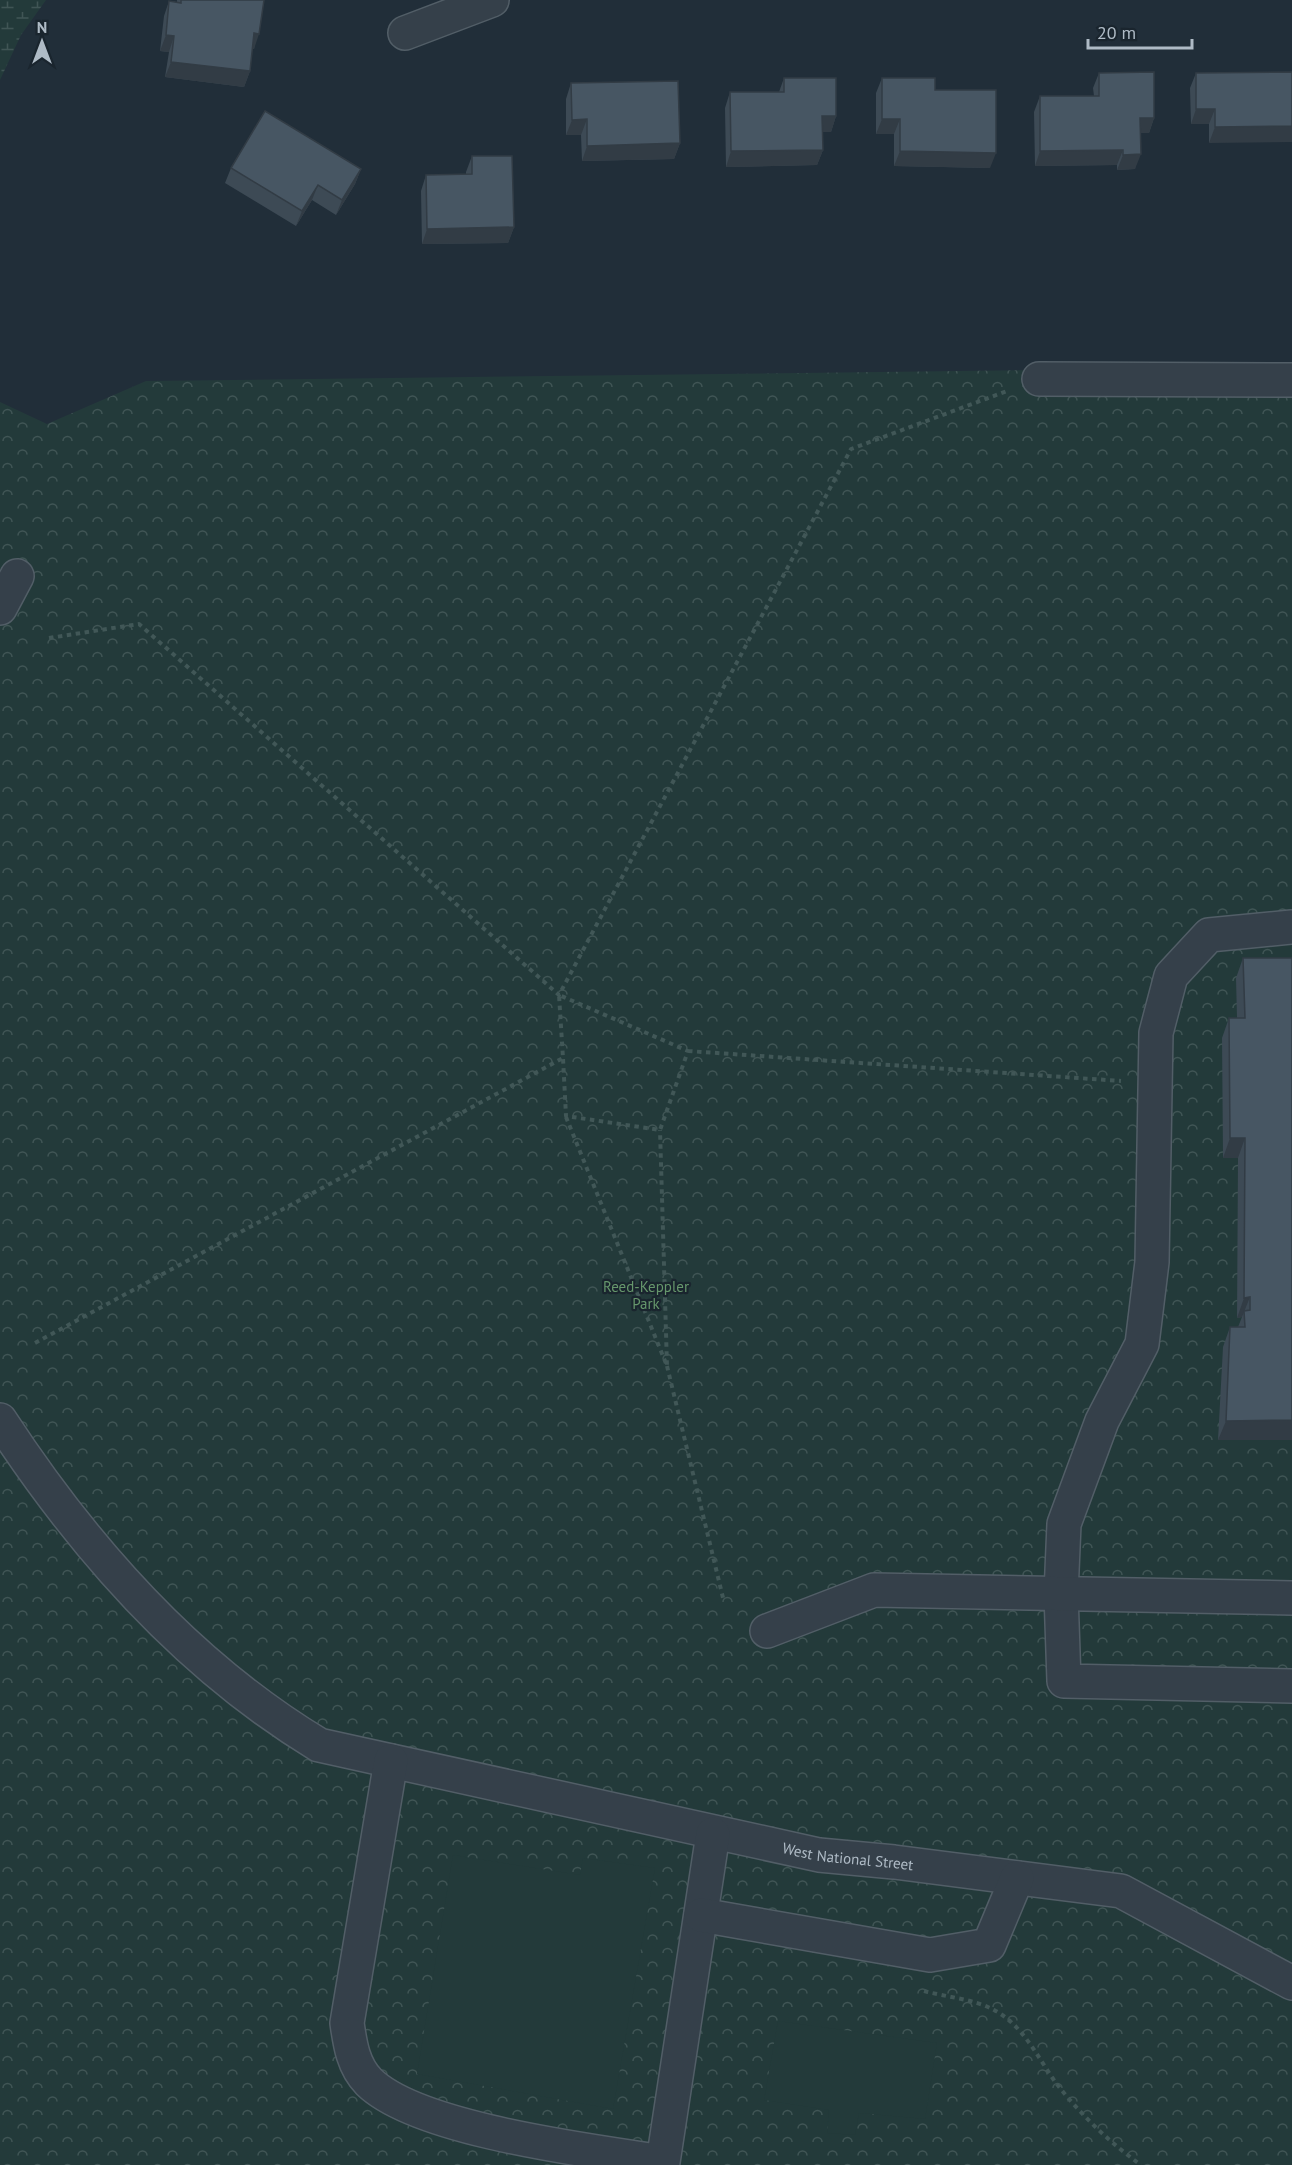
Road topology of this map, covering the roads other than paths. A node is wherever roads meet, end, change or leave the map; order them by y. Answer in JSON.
{"nodes":[{"id":1,"x":492,"y":0,"type":"edge"},
{"id":2,"x":405,"y":33,"type":"dead end"},
{"id":3,"x":1039,"y":379,"type":"road end"},
{"id":4,"x":1292,"y":380,"type":"edge"},
{"id":5,"x":17,"y":576,"type":"dead end"},
{"id":6,"x":0,"y":608,"type":"edge"},
{"id":7,"x":1292,"y":927,"type":"edge"},
{"id":8,"x":0,"y":1420,"type":"edge"},
{"id":9,"x":1061,"y":1594,"type":"junction"},
{"id":10,"x":1292,"y":1598,"type":"edge"},
{"id":11,"x":767,"y":1631,"type":"dead end"},
{"id":12,"x":1292,"y":1686,"type":"edge"},
{"id":13,"x":391,"y":1761,"type":"junction"},
{"id":14,"x":713,"y":1834,"type":"junction"},
{"id":15,"x":1017,"y":1878,"type":"junction"},
{"id":16,"x":701,"y":1915,"type":"junction"},
{"id":17,"x":1292,"y":1983,"type":"edge"}],
"edges":[{"from":1,"to":2,"type":"street"},
{"from":3,"to":4,"type":"street"},
{"from":5,"to":6,"type":"street"},
{"from":7,"to":9,"type":"street"},
{"from":8,"to":13,"type":"street","name":"West National Street"},
{"from":9,"to":10,"type":"street"},
{"from":9,"to":11,"type":"street"},
{"from":9,"to":12,"type":"street"},
{"from":13,"to":14,"type":"street","name":"West National Street"},
{"from":13,"to":16,"type":"street"},
{"from":14,"to":15,"type":"street","name":"West National Street"},
{"from":14,"to":16,"type":"street"},
{"from":15,"to":16,"type":"street"},
{"from":15,"to":17,"type":"street","name":"West National Street"}]}
